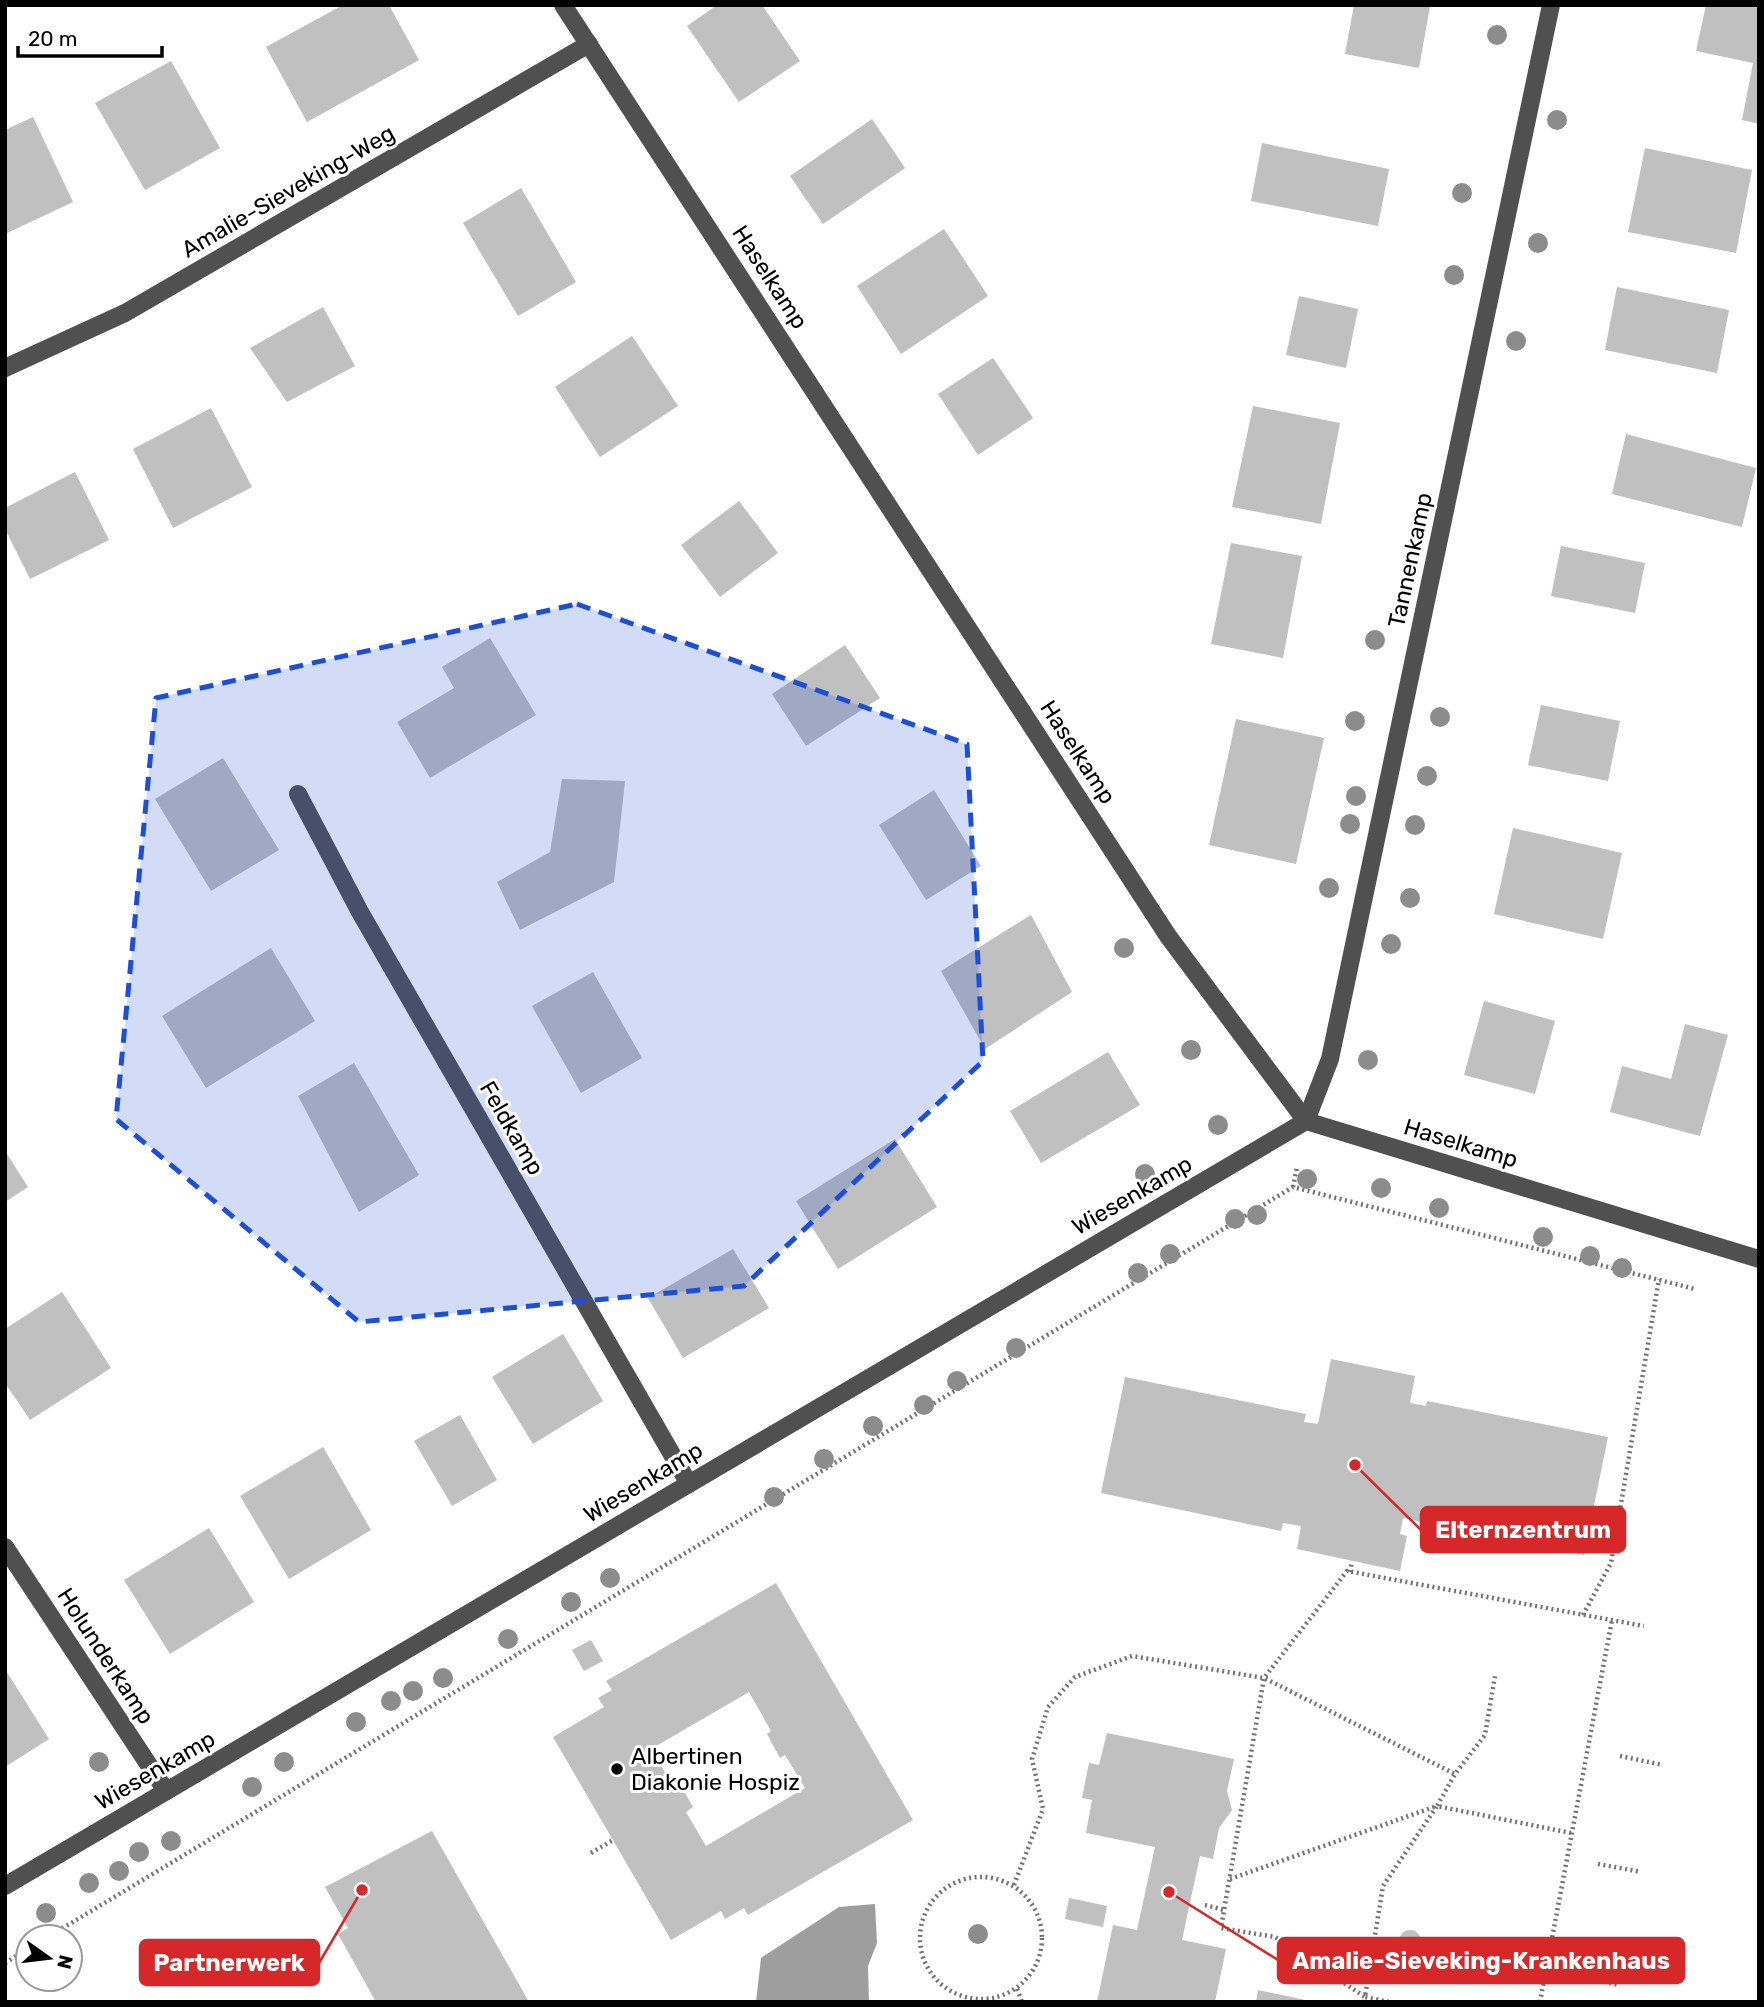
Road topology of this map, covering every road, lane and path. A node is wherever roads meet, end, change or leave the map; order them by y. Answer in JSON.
{"nodes":[{"id":1,"x":563,"y":5,"type":"edge"},
{"id":2,"x":1551,"y":5,"type":"edge"},
{"id":3,"x":589,"y":44,"type":"junction"},
{"id":4,"x":5,"y":368,"type":"edge"},
{"id":5,"x":298,"y":794,"type":"dead end"},
{"id":6,"x":1306,"y":1121,"type":"junction"},
{"id":7,"x":1759,"y":1259,"type":"edge"},
{"id":8,"x":1659,"y":1279,"type":"junction"},
{"id":9,"x":1695,"y":1289,"type":"dead end"},
{"id":10,"x":689,"y":1484,"type":"junction"},
{"id":11,"x":5,"y":1547,"type":"edge"},
{"id":12,"x":1352,"y":1561,"type":"dead end"},
{"id":13,"x":1350,"y":1572,"type":"junction"},
{"id":14,"x":1583,"y":1615,"type":"junction"},
{"id":15,"x":1612,"y":1620,"type":"junction"},
{"id":16,"x":1644,"y":1626,"type":"dead end"},
{"id":17,"x":1495,"y":1676,"type":"dead end"},
{"id":18,"x":1265,"y":1678,"type":"junction"},
{"id":19,"x":1620,"y":1756,"type":"dead end"},
{"id":20,"x":1663,"y":1765,"type":"dead end"},
{"id":21,"x":1455,"y":1774,"type":"junction"},
{"id":22,"x":166,"y":1791,"type":"junction"},
{"id":23,"x":1437,"y":1805,"type":"junction"},
{"id":24,"x":1572,"y":1833,"type":"junction"},
{"id":25,"x":613,"y":1840,"type":"dead end"},
{"id":26,"x":591,"y":1853,"type":"dead end"},
{"id":27,"x":1598,"y":1864,"type":"dead end"},
{"id":28,"x":1641,"y":1872,"type":"dead end"},
{"id":29,"x":1229,"y":1880,"type":"junction"},
{"id":30,"x":1014,"y":1885,"type":"junction"},
{"id":31,"x":5,"y":1886,"type":"edge"},
{"id":32,"x":1205,"y":1905,"type":"dead end"},
{"id":33,"x":1224,"y":1910,"type":"junction"},
{"id":34,"x":71,"y":1923,"type":"edge"},
{"id":35,"x":1399,"y":1944,"type":"dead end"},
{"id":36,"x":1371,"y":1955,"type":"junction"},
{"id":37,"x":1577,"y":1976,"type":"dead end"},
{"id":38,"x":1619,"y":1985,"type":"dead end"},
{"id":39,"x":1017,"y":1989,"type":"junction"},
{"id":40,"x":1365,"y":1999,"type":"edge"},
{"id":41,"x":1022,"y":2002,"type":"edge"},
{"id":42,"x":1389,"y":2002,"type":"edge"},
{"id":43,"x":1540,"y":2002,"type":"edge"}],
"edges":[{"from":1,"to":3,"type":"street","name":"Haselkamp"},
{"from":2,"to":6,"type":"street","name":"Tannenkamp"},
{"from":3,"to":4,"type":"street","name":"Amalie-Sieveking-Weg"},
{"from":3,"to":6,"type":"street","name":"Haselkamp"},
{"from":5,"to":10,"type":"street","name":"Feldkamp"},
{"from":6,"to":7,"type":"street","name":"Haselkamp"},
{"from":6,"to":10,"type":"street","name":"Wiesenkamp"},
{"from":8,"to":9,"type":"path"},
{"from":8,"to":14,"type":"path"},
{"from":8,"to":34,"type":"path"},
{"from":10,"to":22,"type":"street","name":"Wiesenkamp"},
{"from":11,"to":22,"type":"street","name":"Holunderkamp"},
{"from":12,"to":13,"type":"path"},
{"from":13,"to":14,"type":"path"},
{"from":13,"to":18,"type":"path"},
{"from":14,"to":15,"type":"path"},
{"from":15,"to":16,"type":"path"},
{"from":15,"to":24,"type":"path"},
{"from":17,"to":21,"type":"path"},
{"from":18,"to":21,"type":"path"},
{"from":18,"to":29,"type":"path"},
{"from":18,"to":30,"type":"path"},
{"from":19,"to":20,"type":"path"},
{"from":21,"to":23,"type":"path"},
{"from":22,"to":31,"type":"street","name":"Wiesenkamp"},
{"from":23,"to":24,"type":"path"},
{"from":23,"to":29,"type":"path"},
{"from":23,"to":36,"type":"path"},
{"from":24,"to":43,"type":"path"},
{"from":25,"to":26,"type":"path"},
{"from":27,"to":28,"type":"path"},
{"from":29,"to":33,"type":"path"},
{"from":30,"to":39,"type":"path"},
{"from":30,"to":39,"type":"path"},
{"from":32,"to":33,"type":"path"},
{"from":33,"to":40,"type":"path"},
{"from":35,"to":36,"type":"path"},
{"from":36,"to":40,"type":"path"},
{"from":37,"to":38,"type":"path"},
{"from":39,"to":41,"type":"path"},
{"from":40,"to":42,"type":"path"}]}
